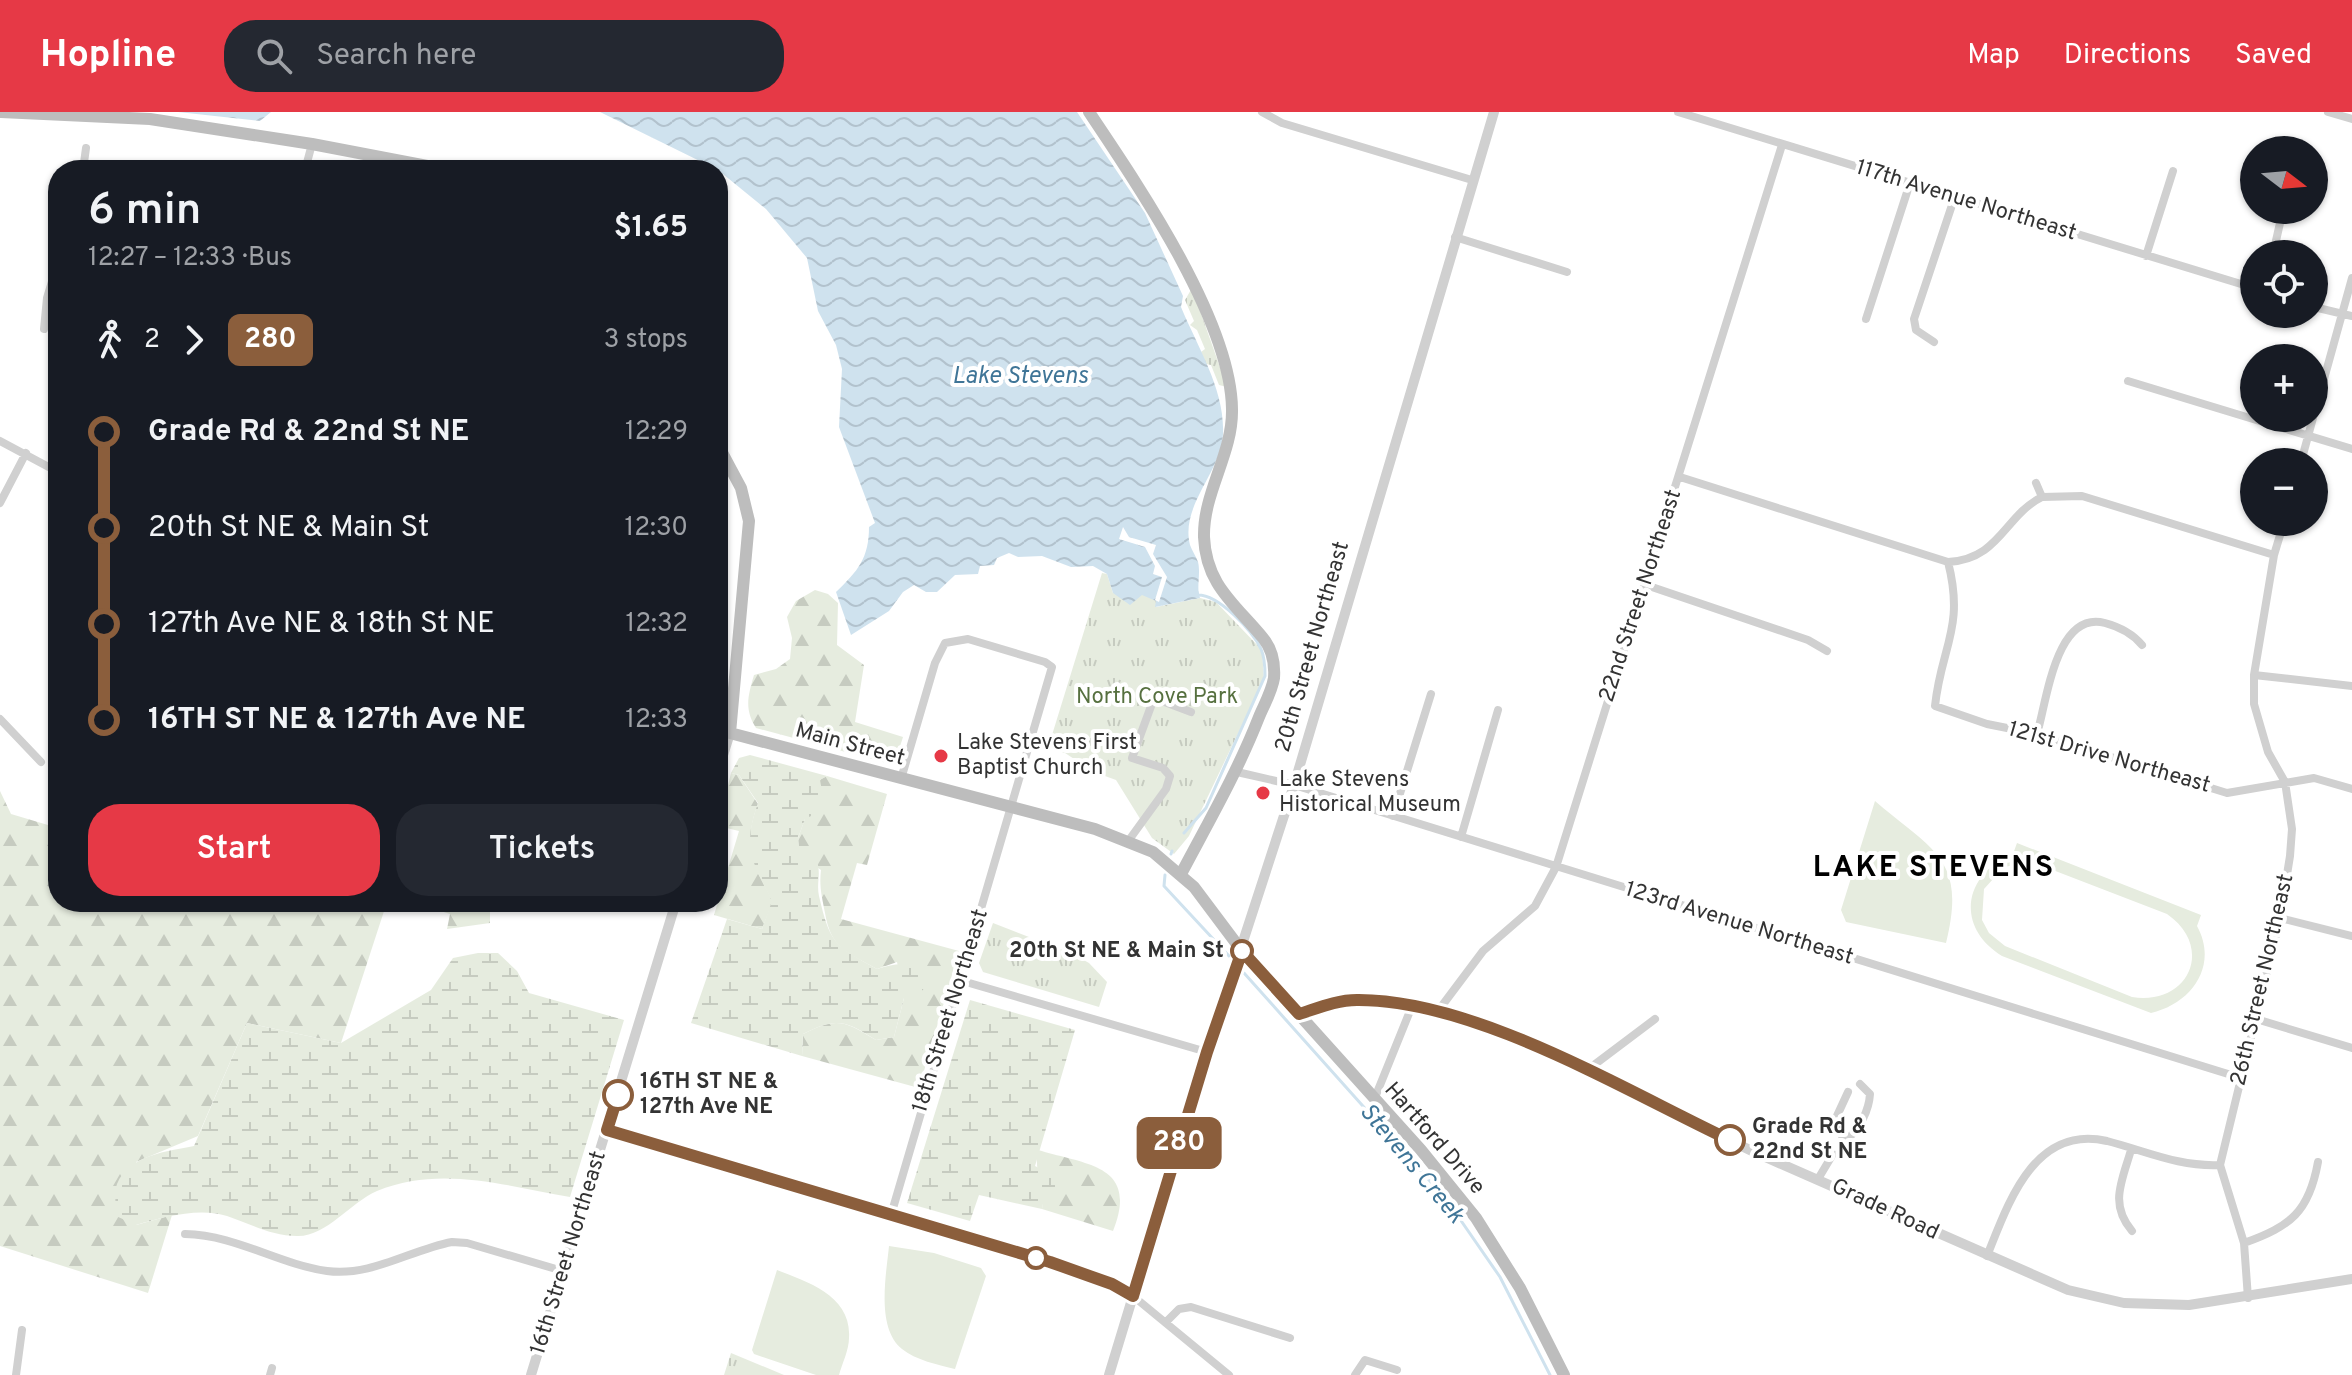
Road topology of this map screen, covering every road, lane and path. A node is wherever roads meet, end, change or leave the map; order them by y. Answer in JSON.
{"nodes":[{"id":1,"x":1,"y":112,"type":"edge"},
{"id":2,"x":1089,"y":112,"type":"edge"},
{"id":3,"x":1262,"y":112,"type":"edge"},
{"id":4,"x":1286,"y":112,"type":"edge"},
{"id":5,"x":1494,"y":112,"type":"edge"},
{"id":6,"x":1678,"y":112,"type":"edge"},
{"id":7,"x":2328,"y":112,"type":"edge"},
{"id":8,"x":2352,"y":119,"type":"edge"},
{"id":9,"x":1282,"y":123,"type":"junction"},
{"id":10,"x":312,"y":144,"type":"junction"},
{"id":11,"x":1782,"y":145,"type":"junction"},
{"id":12,"x":86,"y":148,"type":"dead end"},
{"id":13,"x":84,"y":160,"type":"edge"},
{"id":14,"x":308,"y":160,"type":"edge"},
{"id":15,"x":396,"y":160,"type":"edge"},
{"id":16,"x":2173,"y":171,"type":"dead end"},
{"id":17,"x":1472,"y":180,"type":"junction"},
{"id":18,"x":1910,"y":183,"type":"junction"},
{"id":19,"x":1955,"y":196,"type":"junction"},
{"id":20,"x":1455,"y":237,"type":"junction"},
{"id":21,"x":2146,"y":256,"type":"junction"},
{"id":22,"x":1567,"y":272,"type":"dead end"},
{"id":23,"x":2352,"y":278,"type":"edge"},
{"id":24,"x":2240,"y":284,"type":"edge"},
{"id":25,"x":48,"y":295,"type":"edge"},
{"id":26,"x":2328,"y":311,"type":"edge"},
{"id":27,"x":2340,"y":314,"type":"junction"},
{"id":28,"x":2352,"y":316,"type":"edge"},
{"id":29,"x":1866,"y":319,"type":"dead end"},
{"id":30,"x":44,"y":329,"type":"dead end"},
{"id":31,"x":1934,"y":342,"type":"dead end"},
{"id":32,"x":2328,"y":362,"type":"edge"},
{"id":33,"x":2128,"y":381,"type":"dead end"},
{"id":34,"x":2310,"y":432,"type":"edge"},
{"id":35,"x":2309,"y":435,"type":"junction"},
{"id":36,"x":0,"y":441,"type":"edge"},
{"id":37,"x":2305,"y":448,"type":"edge"},
{"id":38,"x":2352,"y":449,"type":"edge"},
{"id":39,"x":26,"y":453,"type":"junction"},
{"id":40,"x":728,"y":464,"type":"edge"},
{"id":41,"x":48,"y":466,"type":"edge"},
{"id":42,"x":1680,"y":477,"type":"junction"},
{"id":43,"x":2036,"y":483,"type":"dead end"},
{"id":44,"x":2042,"y":497,"type":"junction"},
{"id":45,"x":0,"y":503,"type":"edge"},
{"id":46,"x":2280,"y":536,"type":"edge"},
{"id":47,"x":2274,"y":555,"type":"junction"},
{"id":48,"x":1948,"y":562,"type":"junction"},
{"id":49,"x":1646,"y":585,"type":"junction"},
{"id":50,"x":2142,"y":645,"type":"dead end"},
{"id":51,"x":1827,"y":651,"type":"dead end"},
{"id":52,"x":2254,"y":675,"type":"junction"},
{"id":53,"x":2352,"y":686,"type":"edge"},
{"id":54,"x":1431,"y":694,"type":"dead end"},
{"id":55,"x":1498,"y":710,"type":"dead end"},
{"id":56,"x":1191,"y":712,"type":"dead end"},
{"id":57,"x":0,"y":719,"type":"edge"},
{"id":58,"x":730,"y":733,"type":"junction"},
{"id":59,"x":2037,"y":734,"type":"junction"},
{"id":60,"x":728,"y":739,"type":"edge"},
{"id":61,"x":41,"y":762,"type":"dead end"},
{"id":62,"x":1237,"y":772,"type":"junction"},
{"id":63,"x":901,"y":779,"type":"junction"},
{"id":64,"x":2285,"y":782,"type":"junction"},
{"id":65,"x":1294,"y":785,"type":"junction"},
{"id":66,"x":2352,"y":789,"type":"edge"},
{"id":67,"x":1012,"y":808,"type":"junction"},
{"id":68,"x":1393,"y":816,"type":"junction"},
{"id":69,"x":1461,"y":837,"type":"junction"},
{"id":70,"x":1129,"y":840,"type":"junction"},
{"id":71,"x":1556,"y":867,"type":"junction"},
{"id":72,"x":1181,"y":874,"type":"junction"},
{"id":73,"x":673,"y":912,"type":"edge"},
{"id":74,"x":2280,"y":918,"type":"junction"},
{"id":75,"x":2352,"y":936,"type":"edge"},
{"id":76,"x":1241,"y":954,"type":"junction"},
{"id":77,"x":959,"y":980,"type":"junction"},
{"id":78,"x":1412,"y":1006,"type":"junction"},
{"id":79,"x":1438,"y":1011,"type":"junction"},
{"id":80,"x":1299,"y":1014,"type":"junction"},
{"id":81,"x":1655,"y":1019,"type":"dead end"},
{"id":82,"x":2256,"y":1019,"type":"junction"},
{"id":83,"x":2352,"y":1048,"type":"edge"},
{"id":84,"x":1207,"y":1052,"type":"junction"},
{"id":85,"x":1586,"y":1071,"type":"junction"},
{"id":86,"x":2241,"y":1078,"type":"junction"},
{"id":87,"x":1860,"y":1084,"type":"dead end"},
{"id":88,"x":1848,"y":1092,"type":"dead end"},
{"id":89,"x":1374,"y":1100,"type":"junction"},
{"id":90,"x":607,"y":1130,"type":"junction"},
{"id":91,"x":2131,"y":1150,"type":"junction"},
{"id":92,"x":1833,"y":1154,"type":"dead end"},
{"id":93,"x":2318,"y":1162,"type":"dead end"},
{"id":94,"x":2220,"y":1165,"type":"junction"},
{"id":95,"x":1818,"y":1179,"type":"junction"},
{"id":96,"x":891,"y":1215,"type":"junction"},
{"id":97,"x":1157,"y":1217,"type":"joint"},
{"id":98,"x":2132,"y":1231,"type":"dead end"},
{"id":99,"x":185,"y":1234,"type":"dead end"},
{"id":100,"x":2244,"y":1243,"type":"junction"},
{"id":101,"x":1987,"y":1256,"type":"junction"},
{"id":102,"x":563,"y":1271,"type":"junction"},
{"id":103,"x":2352,"y":1279,"type":"edge"},
{"id":104,"x":1133,"y":1296,"type":"junction"},
{"id":105,"x":2248,"y":1298,"type":"junction"},
{"id":106,"x":1166,"y":1322,"type":"junction"},
{"id":107,"x":22,"y":1330,"type":"dead end"},
{"id":108,"x":1290,"y":1338,"type":"dead end"},
{"id":109,"x":1397,"y":1370,"type":"dead end"},
{"id":110,"x":16,"y":1375,"type":"edge"},
{"id":111,"x":531,"y":1375,"type":"edge"},
{"id":112,"x":1109,"y":1375,"type":"edge"},
{"id":113,"x":1229,"y":1375,"type":"edge"},
{"id":114,"x":1355,"y":1375,"type":"edge"},
{"id":115,"x":1564,"y":1375,"type":"edge"}],
"edges":[{"from":1,"to":10,"type":"main road"},
{"from":2,"to":62,"type":"main road"},
{"from":3,"to":9,"type":"street"},
{"from":4,"to":9,"type":"street"},
{"from":5,"to":17,"type":"street","name":"20th Street Northeast"},
{"from":6,"to":11,"type":"street","name":"117th Avenue Northeast"},
{"from":7,"to":8,"type":"street"},
{"from":9,"to":17,"type":"street"},
{"from":10,"to":14,"type":"street"},
{"from":10,"to":15,"type":"main road"},
{"from":11,"to":18,"type":"street","name":"117th Avenue Northeast"},
{"from":11,"to":42,"type":"street","name":"22nd Street Northeast"},
{"from":12,"to":13,"type":"street"},
{"from":16,"to":21,"type":"street"},
{"from":17,"to":20,"type":"street","name":"20th Street Northeast"},
{"from":18,"to":19,"type":"street","name":"117th Avenue Northeast"},
{"from":18,"to":29,"type":"street"},
{"from":19,"to":21,"type":"street","name":"117th Avenue Northeast"},
{"from":19,"to":31,"type":"street"},
{"from":20,"to":22,"type":"street"},
{"from":20,"to":65,"type":"street","name":"20th Street Northeast"},
{"from":21,"to":24,"type":"street","name":"117th Avenue Northeast"},
{"from":23,"to":27,"type":"street"},
{"from":25,"to":30,"type":"street"},
{"from":26,"to":27,"type":"street"},
{"from":27,"to":28,"type":"street"},
{"from":27,"to":32,"type":"street"},
{"from":33,"to":35,"type":"street"},
{"from":34,"to":35,"type":"street"},
{"from":35,"to":37,"type":"street"},
{"from":35,"to":38,"type":"street"},
{"from":36,"to":39,"type":"street"},
{"from":39,"to":41,"type":"street"},
{"from":39,"to":45,"type":"street"},
{"from":40,"to":58,"type":"main road"},
{"from":42,"to":48,"type":"street"},
{"from":42,"to":49,"type":"street","name":"22nd Street Northeast"},
{"from":43,"to":44,"type":"street"},
{"from":44,"to":47,"type":"street"},
{"from":44,"to":48,"type":"street"},
{"from":46,"to":47,"type":"street","name":"26th Street Northeast"},
{"from":47,"to":52,"type":"street","name":"26th Street Northeast"},
{"from":48,"to":59,"type":"street","name":"121st Drive Northeast"},
{"from":49,"to":51,"type":"street"},
{"from":49,"to":71,"type":"street","name":"22nd Street Northeast"},
{"from":50,"to":59,"type":"street"},
{"from":52,"to":53,"type":"street"},
{"from":52,"to":64,"type":"street","name":"26th Street Northeast"},
{"from":54,"to":68,"type":"street"},
{"from":55,"to":69,"type":"street"},
{"from":56,"to":70,"type":"street"},
{"from":57,"to":61,"type":"street"},
{"from":58,"to":60,"type":"street"},
{"from":58,"to":63,"type":"main road","name":"Main Street"},
{"from":59,"to":64,"type":"street","name":"121st Drive Northeast"},
{"from":62,"to":65,"type":"street","name":"123rd Avenue Northeast"},
{"from":62,"to":72,"type":"main road"},
{"from":63,"to":67,"type":"main road","name":"Main Street"},
{"from":63,"to":67,"type":"street","name":"18th Street Northeast"},
{"from":64,"to":66,"type":"street","name":"121st Drive Northeast"},
{"from":64,"to":74,"type":"street","name":"26th Street Northeast"},
{"from":65,"to":68,"type":"street","name":"123rd Avenue Northeast"},
{"from":65,"to":76,"type":"street","name":"20th Street Northeast"},
{"from":67,"to":70,"type":"main road","name":"Main Street"},
{"from":67,"to":77,"type":"street","name":"18th Street Northeast"},
{"from":68,"to":69,"type":"street","name":"123rd Avenue Northeast"},
{"from":69,"to":71,"type":"street","name":"123rd Avenue Northeast"},
{"from":70,"to":72,"type":"main road","name":"Main Street"},
{"from":71,"to":79,"type":"street","name":"22nd Street Northeast"},
{"from":71,"to":86,"type":"street","name":"123rd Avenue Northeast"},
{"from":72,"to":76,"type":"main road","name":"Main Street"},
{"from":73,"to":90,"type":"street","name":"16th Street Northeast"},
{"from":74,"to":75,"type":"street"},
{"from":74,"to":82,"type":"street","name":"26th Street Northeast"},
{"from":76,"to":80,"type":"main road","name":"Hartford Drive"},
{"from":76,"to":84,"type":"street","name":"20th Street Northeast"},
{"from":77,"to":84,"type":"street"},
{"from":77,"to":96,"type":"street","name":"18th Street Northeast"},
{"from":78,"to":79,"type":"street","name":"Grade Road"},
{"from":78,"to":80,"type":"street","name":"Grade Road"},
{"from":78,"to":89,"type":"street"},
{"from":79,"to":85,"type":"street","name":"Grade Road"},
{"from":80,"to":89,"type":"main road","name":"Hartford Drive"},
{"from":81,"to":85,"type":"street"},
{"from":82,"to":83,"type":"street"},
{"from":82,"to":86,"type":"street","name":"26th Street Northeast"},
{"from":84,"to":97,"type":"main road","name":"20th Street Northeast"},
{"from":85,"to":95,"type":"street","name":"Grade Road"},
{"from":86,"to":94,"type":"street","name":"26th Street Northeast"},
{"from":87,"to":88,"type":"street"},
{"from":89,"to":115,"type":"main road","name":"Hartford Drive"},
{"from":90,"to":96,"type":"street"},
{"from":90,"to":102,"type":"street","name":"16th Street Northeast"},
{"from":91,"to":94,"type":"street"},
{"from":91,"to":98,"type":"street"},
{"from":91,"to":101,"type":"street"},
{"from":92,"to":95,"type":"street"},
{"from":93,"to":100,"type":"street"},
{"from":94,"to":100,"type":"street"},
{"from":95,"to":101,"type":"street","name":"Grade Road"},
{"from":96,"to":104,"type":"street"},
{"from":97,"to":104,"type":"street","name":"20th Street Northeast"},
{"from":99,"to":102,"type":"street"},
{"from":100,"to":105,"type":"street"},
{"from":101,"to":105,"type":"street","name":"Grade Road"},
{"from":102,"to":111,"type":"street","name":"16th Street Northeast"},
{"from":103,"to":105,"type":"street","name":"Grade Road"},
{"from":104,"to":106,"type":"street"},
{"from":104,"to":112,"type":"street","name":"20th Street Northeast"},
{"from":106,"to":108,"type":"street"},
{"from":106,"to":113,"type":"street"},
{"from":107,"to":110,"type":"street"},
{"from":109,"to":114,"type":"street"}]}
